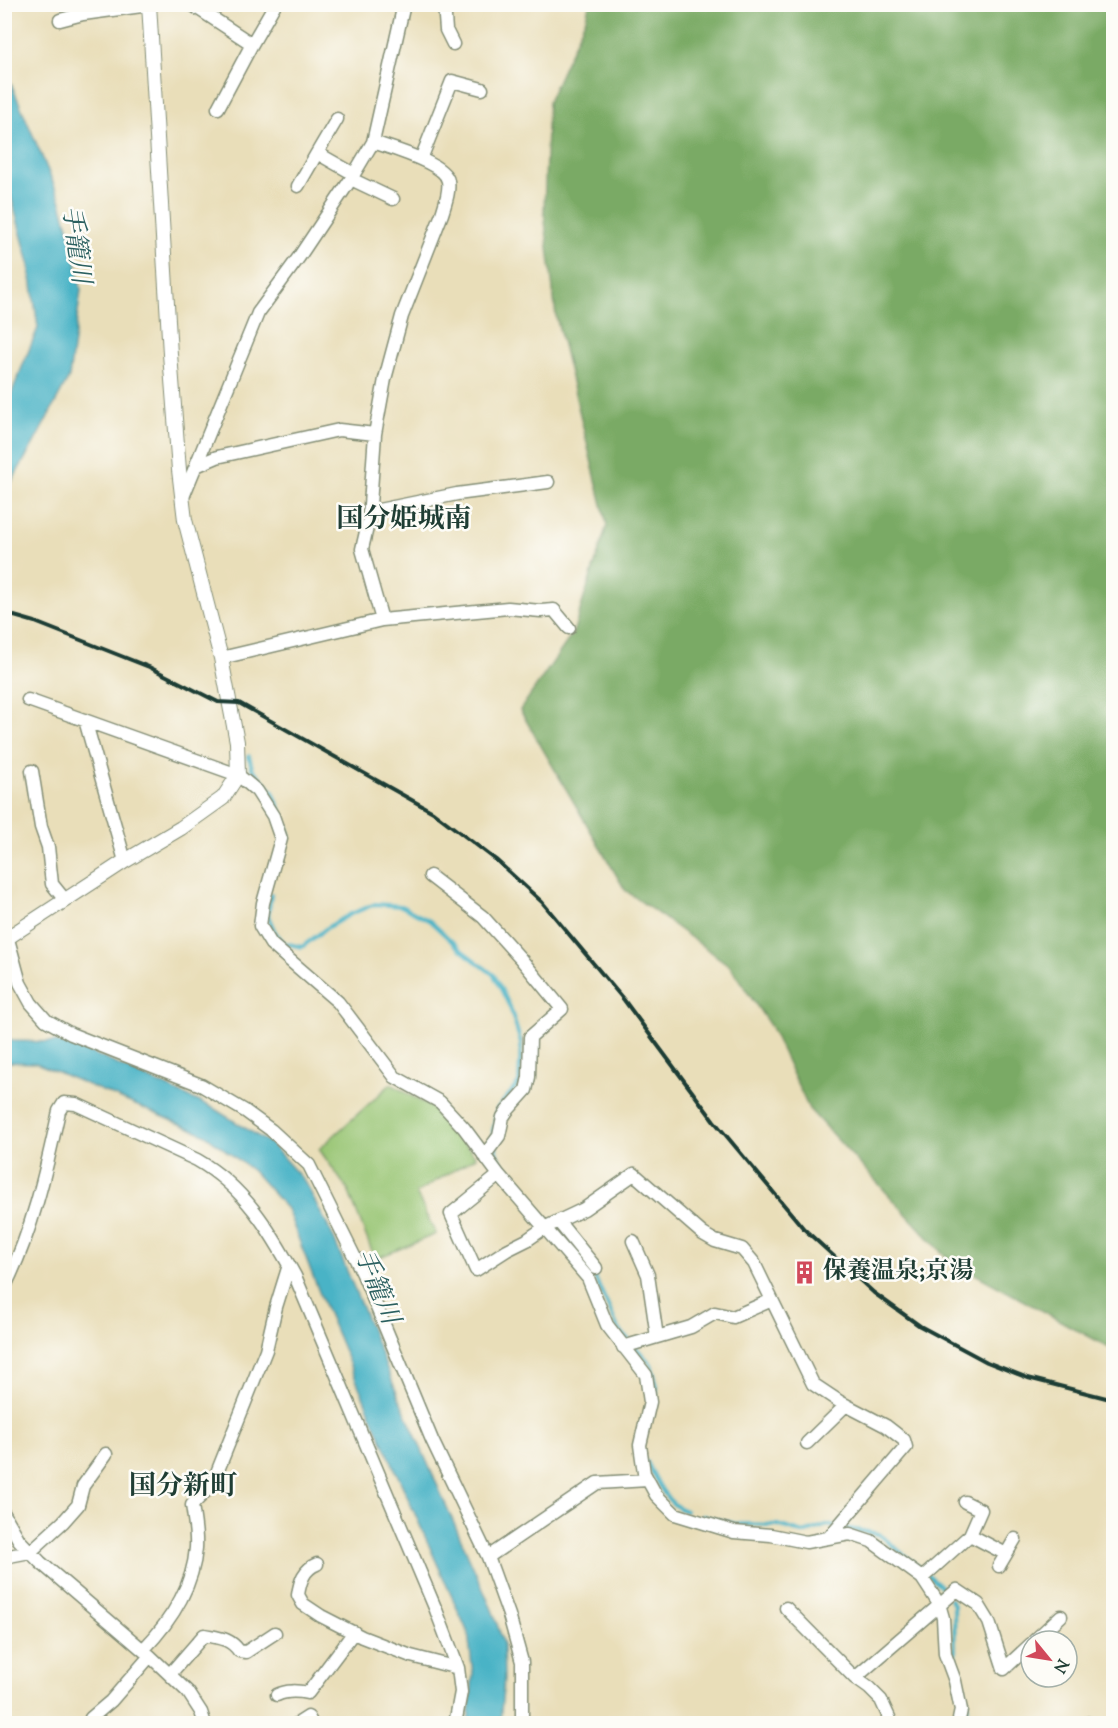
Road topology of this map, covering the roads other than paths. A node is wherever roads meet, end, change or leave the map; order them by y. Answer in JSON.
{"nodes":[{"id":1,"x":191,"y":4,"type":"edge"},
{"id":2,"x":275,"y":4,"type":"edge"},
{"id":3,"x":404,"y":4,"type":"edge"},
{"id":4,"x":444,"y":4,"type":"edge"},
{"id":5,"x":149,"y":5,"type":"edge"},
{"id":6,"x":60,"y":20,"type":"dead end"},
{"id":7,"x":252,"y":44,"type":"junction"},
{"id":8,"x":453,"y":44,"type":"dead end"},
{"id":9,"x":483,"y":89,"type":"dead end"},
{"id":10,"x":218,"y":108,"type":"dead end"},
{"id":11,"x":338,"y":119,"type":"dead end"},
{"id":12,"x":373,"y":142,"type":"junction"},
{"id":13,"x":317,"y":153,"type":"junction"},
{"id":14,"x":421,"y":159,"type":"junction"},
{"id":15,"x":353,"y":176,"type":"junction"},
{"id":16,"x":298,"y":186,"type":"dead end"},
{"id":17,"x":393,"y":199,"type":"dead end"},
{"id":18,"x":375,"y":434,"type":"junction"},
{"id":19,"x":196,"y":466,"type":"junction"},
{"id":20,"x":548,"y":482,"type":"dead end"},
{"id":21,"x":183,"y":497,"type":"junction"},
{"id":22,"x":369,"y":512,"type":"junction"},
{"id":23,"x":382,"y":620,"type":"junction"},
{"id":24,"x":569,"y":628,"type":"dead end"},
{"id":25,"x":221,"y":657,"type":"junction"},
{"id":26,"x":28,"y":700,"type":"dead end"},
{"id":27,"x":85,"y":720,"type":"junction"},
{"id":28,"x":32,"y":771,"type":"dead end"},
{"id":29,"x":237,"y":775,"type":"junction"},
{"id":30,"x":125,"y":861,"type":"junction"},
{"id":31,"x":430,"y":876,"type":"dead end"},
{"id":32,"x":65,"y":900,"type":"junction"},
{"id":33,"x":6,"y":939,"type":"edge"},
{"id":34,"x":491,"y":1146,"type":"junction"},
{"id":35,"x":499,"y":1175,"type":"junction"},
{"id":36,"x":558,"y":1221,"type":"junction"},
{"id":37,"x":544,"y":1228,"type":"junction"},
{"id":38,"x":633,"y":1241,"type":"dead end"},
{"id":39,"x":289,"y":1265,"type":"junction"},
{"id":40,"x":596,"y":1268,"type":"dead end"},
{"id":41,"x":4,"y":1288,"type":"edge"},
{"id":42,"x":772,"y":1300,"type":"junction"},
{"id":43,"x":657,"y":1337,"type":"junction"},
{"id":44,"x":623,"y":1347,"type":"junction"},
{"id":45,"x":846,"y":1405,"type":"junction"},
{"id":46,"x":807,"y":1443,"type":"dead end"},
{"id":47,"x":106,"y":1454,"type":"dead end"},
{"id":48,"x":648,"y":1480,"type":"junction"},
{"id":49,"x":965,"y":1502,"type":"dead end"},
{"id":50,"x":4,"y":1514,"type":"edge"},
{"id":51,"x":835,"y":1530,"type":"junction"},
{"id":52,"x":970,"y":1535,"type":"junction"},
{"id":53,"x":1015,"y":1539,"type":"dead end"},
{"id":54,"x":30,"y":1552,"type":"junction"},
{"id":55,"x":1006,"y":1554,"type":"junction"},
{"id":56,"x":4,"y":1557,"type":"edge"},
{"id":57,"x":488,"y":1557,"type":"junction"},
{"id":58,"x":317,"y":1564,"type":"dead end"},
{"id":59,"x":999,"y":1566,"type":"dead end"},
{"id":60,"x":922,"y":1578,"type":"junction"},
{"id":61,"x":939,"y":1604,"type":"junction"},
{"id":62,"x":786,"y":1608,"type":"dead end"},
{"id":63,"x":1061,"y":1616,"type":"dead end"},
{"id":64,"x":1047,"y":1629,"type":"edge"},
{"id":65,"x":354,"y":1632,"type":"junction"},
{"id":66,"x":275,"y":1633,"type":"dead end"},
{"id":67,"x":146,"y":1653,"type":"junction"},
{"id":68,"x":1019,"y":1655,"type":"edge"},
{"id":69,"x":458,"y":1668,"type":"junction"},
{"id":70,"x":170,"y":1674,"type":"junction"},
{"id":71,"x":855,"y":1678,"type":"junction"},
{"id":72,"x":277,"y":1695,"type":"dead end"},
{"id":73,"x":92,"y":1718,"type":"dead end"},
{"id":74,"x":205,"y":1724,"type":"edge"},
{"id":75,"x":297,"y":1724,"type":"edge"},
{"id":76,"x":312,"y":1724,"type":"edge"},
{"id":77,"x":455,"y":1724,"type":"edge"},
{"id":78,"x":522,"y":1724,"type":"edge"},
{"id":79,"x":892,"y":1724,"type":"edge"},
{"id":80,"x":958,"y":1724,"type":"edge"}],
"edges":[{"from":1,"to":7,"type":"street"},
{"from":2,"to":7,"type":"street"},
{"from":3,"to":12,"type":"street"},
{"from":4,"to":8,"type":"street"},
{"from":5,"to":6,"type":"street"},
{"from":5,"to":21,"type":"street"},
{"from":7,"to":10,"type":"street"},
{"from":9,"to":14,"type":"street"},
{"from":11,"to":13,"type":"street"},
{"from":12,"to":14,"type":"street"},
{"from":12,"to":15,"type":"street"},
{"from":13,"to":15,"type":"street"},
{"from":13,"to":16,"type":"street"},
{"from":14,"to":18,"type":"street"},
{"from":15,"to":17,"type":"street"},
{"from":15,"to":19,"type":"street"},
{"from":18,"to":19,"type":"street"},
{"from":18,"to":22,"type":"street"},
{"from":19,"to":21,"type":"street"},
{"from":20,"to":22,"type":"street"},
{"from":21,"to":25,"type":"street"},
{"from":22,"to":23,"type":"street"},
{"from":23,"to":24,"type":"street"},
{"from":23,"to":25,"type":"street"},
{"from":25,"to":29,"type":"street"},
{"from":26,"to":27,"type":"street"},
{"from":27,"to":29,"type":"street"},
{"from":27,"to":30,"type":"street"},
{"from":28,"to":32,"type":"street"},
{"from":29,"to":30,"type":"street"},
{"from":29,"to":34,"type":"street"},
{"from":30,"to":32,"type":"street"},
{"from":31,"to":34,"type":"street"},
{"from":32,"to":33,"type":"street"},
{"from":33,"to":57,"type":"street"},
{"from":34,"to":35,"type":"street"},
{"from":35,"to":37,"type":"street"},
{"from":35,"to":37,"type":"street"},
{"from":36,"to":37,"type":"street"},
{"from":36,"to":40,"type":"street"},
{"from":36,"to":42,"type":"street"},
{"from":37,"to":44,"type":"street"},
{"from":38,"to":43,"type":"street"},
{"from":39,"to":41,"type":"street"},
{"from":39,"to":67,"type":"street"},
{"from":39,"to":69,"type":"street"},
{"from":42,"to":43,"type":"street"},
{"from":42,"to":45,"type":"street"},
{"from":43,"to":44,"type":"street"},
{"from":44,"to":48,"type":"street"},
{"from":45,"to":46,"type":"street"},
{"from":45,"to":51,"type":"street"},
{"from":47,"to":54,"type":"street"},
{"from":48,"to":51,"type":"street"},
{"from":48,"to":57,"type":"street"},
{"from":49,"to":52,"type":"street"},
{"from":50,"to":54,"type":"street"},
{"from":51,"to":60,"type":"street"},
{"from":52,"to":55,"type":"street"},
{"from":52,"to":60,"type":"street"},
{"from":53,"to":55,"type":"street"},
{"from":54,"to":56,"type":"street"},
{"from":54,"to":67,"type":"street"},
{"from":55,"to":59,"type":"street"},
{"from":57,"to":78,"type":"street"},
{"from":58,"to":65,"type":"street"},
{"from":60,"to":61,"type":"street"},
{"from":61,"to":68,"type":"street"},
{"from":61,"to":71,"type":"street"},
{"from":61,"to":80,"type":"street"},
{"from":62,"to":71,"type":"street"},
{"from":63,"to":64,"type":"street"},
{"from":65,"to":69,"type":"street"},
{"from":65,"to":72,"type":"street"},
{"from":66,"to":70,"type":"street"},
{"from":67,"to":70,"type":"street"},
{"from":67,"to":73,"type":"street"},
{"from":69,"to":77,"type":"street"},
{"from":70,"to":74,"type":"street"},
{"from":71,"to":79,"type":"street"},
{"from":75,"to":76,"type":"street"}]}
